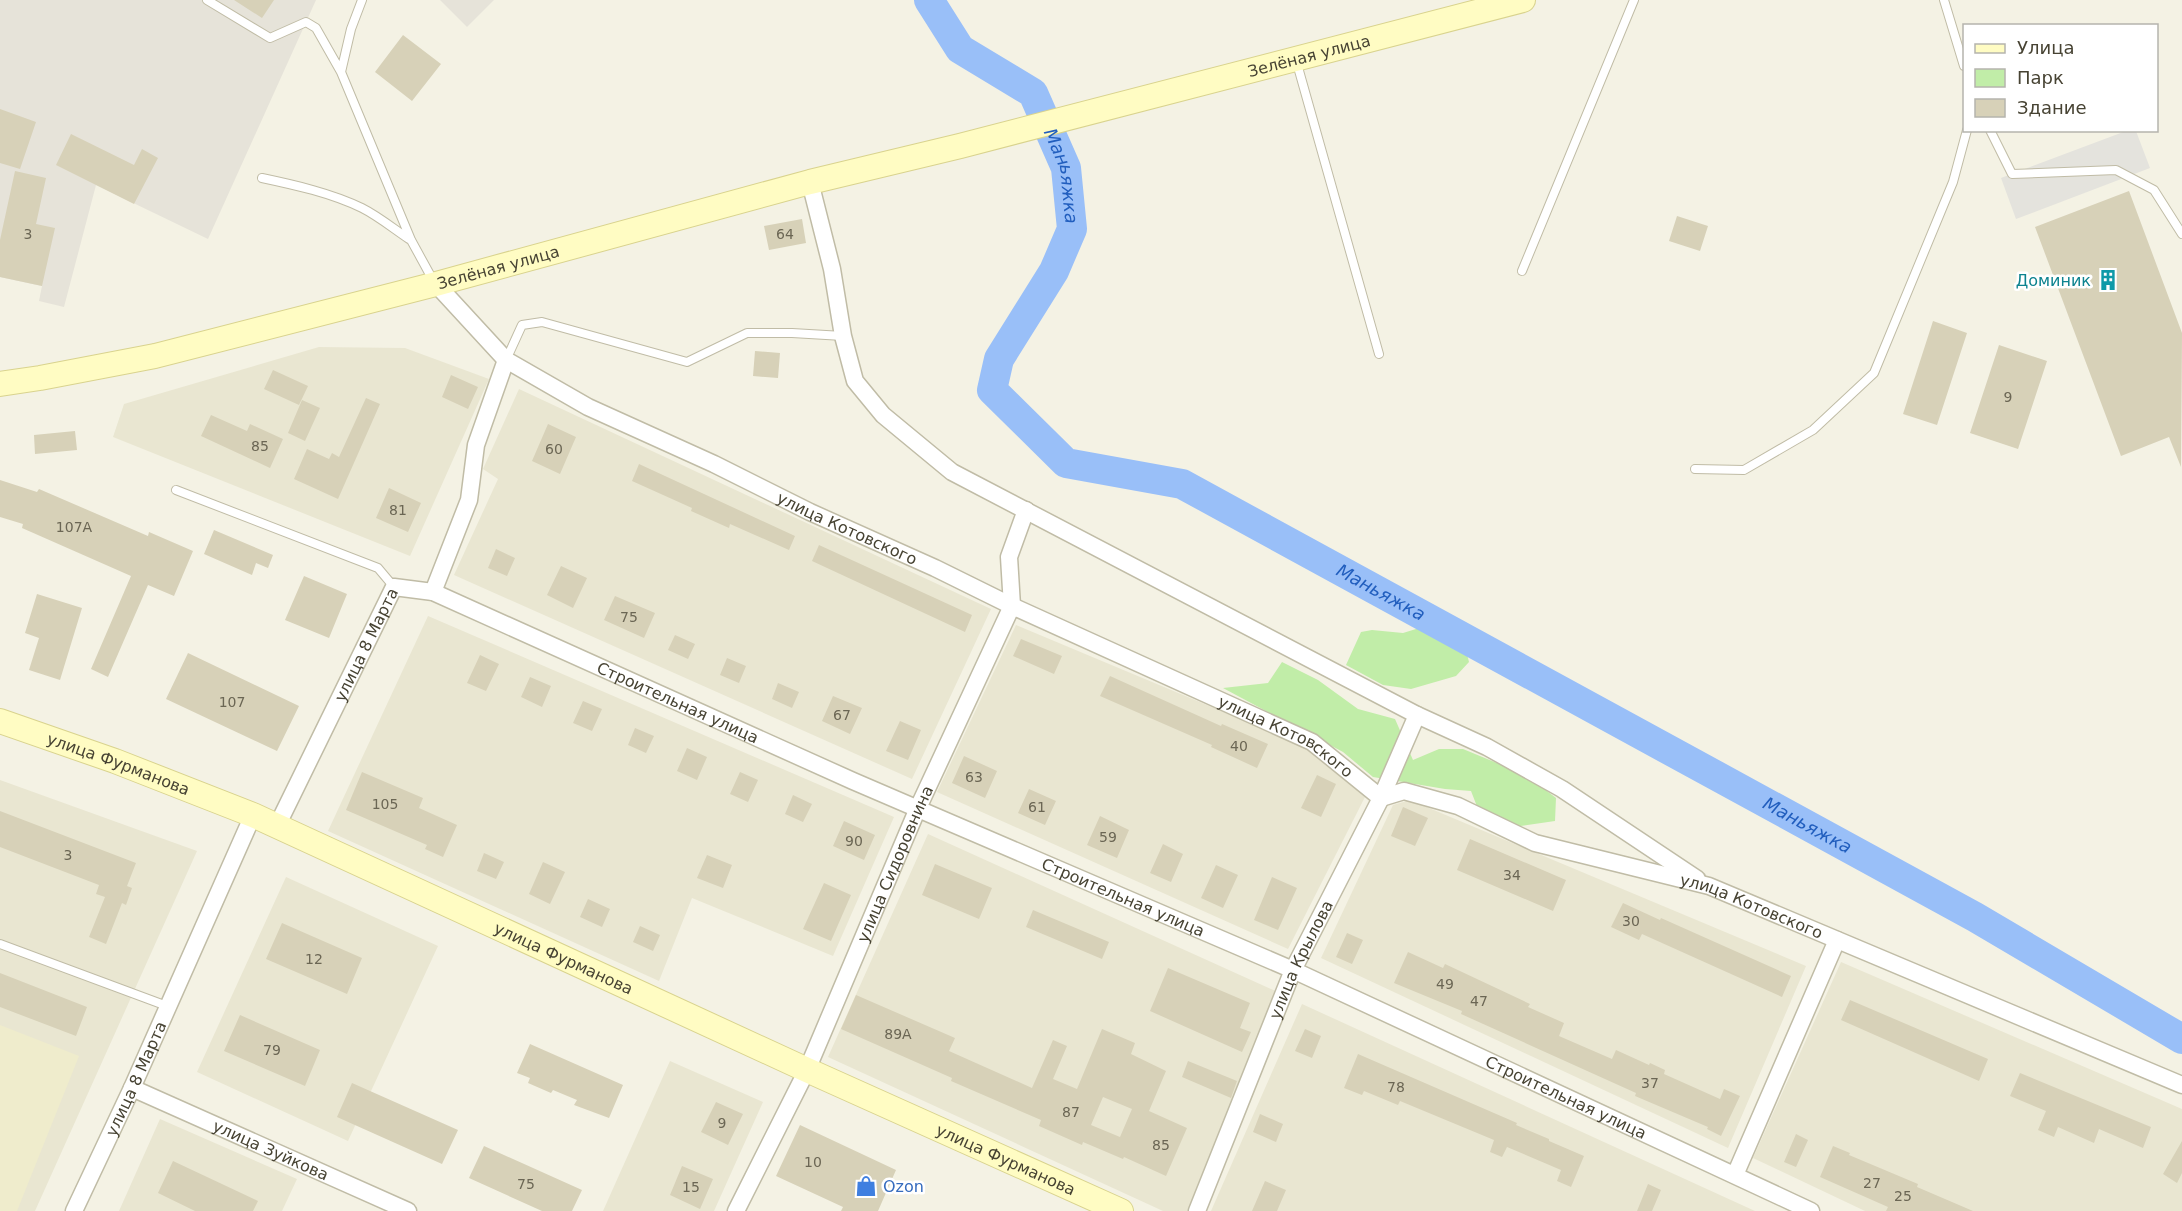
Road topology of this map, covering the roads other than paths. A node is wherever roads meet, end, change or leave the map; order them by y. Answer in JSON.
{"nodes":[{"id":1,"x":207,"y":0,"type":"edge"},
{"id":2,"x":362,"y":0,"type":"edge"},
{"id":3,"x":1523,"y":0,"type":"edge"},
{"id":4,"x":1634,"y":0,"type":"edge"},
{"id":5,"x":1944,"y":0,"type":"edge"},
{"id":6,"x":1296,"y":59,"type":"junction"},
{"id":7,"x":1963,"y":60,"type":"edge"},
{"id":8,"x":341,"y":72,"type":"junction"},
{"id":9,"x":1966,"y":132,"type":"edge"},
{"id":10,"x":1991,"y":132,"type":"edge"},
{"id":11,"x":262,"y":178,"type":"dead end"},
{"id":12,"x":810,"y":183,"type":"junction"},
{"id":13,"x":2182,"y":234,"type":"edge"},
{"id":14,"x":411,"y":240,"type":"junction"},
{"id":15,"x":1522,"y":271,"type":"dead end"},
{"id":16,"x":436,"y":284,"type":"junction"},
{"id":17,"x":843,"y":336,"type":"junction"},
{"id":18,"x":1379,"y":354,"type":"dead end"},
{"id":19,"x":506,"y":360,"type":"junction"},
{"id":20,"x":0,"y":384,"type":"edge"},
{"id":21,"x":1695,"y":469,"type":"dead end"},
{"id":22,"x":176,"y":490,"type":"dead end"},
{"id":23,"x":1026,"y":510,"type":"junction"},
{"id":24,"x":394,"y":587,"type":"junction"},
{"id":25,"x":433,"y":592,"type":"junction"},
{"id":26,"x":1012,"y":606,"type":"junction"},
{"id":27,"x":1417,"y":715,"type":"junction"},
{"id":28,"x":0,"y":721,"type":"edge"},
{"id":29,"x":1382,"y":798,"type":"junction"},
{"id":30,"x":918,"y":808,"type":"junction"},
{"id":31,"x":253,"y":815,"type":"junction"},
{"id":32,"x":277,"y":826,"type":"junction"},
{"id":33,"x":1709,"y":886,"type":"junction"},
{"id":34,"x":1837,"y":940,"type":"junction"},
{"id":35,"x":0,"y":944,"type":"edge"},
{"id":36,"x":1293,"y":970,"type":"junction"},
{"id":37,"x":167,"y":1006,"type":"junction"},
{"id":38,"x":807,"y":1070,"type":"junction"},
{"id":39,"x":2182,"y":1085,"type":"edge"},
{"id":40,"x":132,"y":1088,"type":"junction"},
{"id":41,"x":1735,"y":1175,"type":"junction"},
{"id":42,"x":74,"y":1211,"type":"edge"},
{"id":43,"x":408,"y":1211,"type":"edge"},
{"id":44,"x":736,"y":1211,"type":"edge"},
{"id":45,"x":1121,"y":1211,"type":"edge"},
{"id":46,"x":1197,"y":1211,"type":"edge"},
{"id":47,"x":1811,"y":1211,"type":"edge"}],
"edges":[{"from":1,"to":8,"type":"lane"},
{"from":2,"to":8,"type":"lane"},
{"from":3,"to":6,"type":"street","name":"Зелёная улица"},
{"from":4,"to":15,"type":"lane"},
{"from":5,"to":7,"type":"lane"},
{"from":6,"to":12,"type":"street","name":"Зелёная улица"},
{"from":6,"to":18,"type":"lane"},
{"from":8,"to":14,"type":"lane"},
{"from":9,"to":21,"type":"lane"},
{"from":10,"to":13,"type":"lane"},
{"from":11,"to":14,"type":"lane"},
{"from":12,"to":16,"type":"street","name":"Зелёная улица"},
{"from":12,"to":17,"type":"street"},
{"from":14,"to":16,"type":"lane"},
{"from":16,"to":19,"type":"street","name":"улица Котовского"},
{"from":16,"to":20,"type":"street","name":"Зелёная улица"},
{"from":17,"to":19,"type":"lane"},
{"from":17,"to":23,"type":"street"},
{"from":19,"to":25,"type":"street"},
{"from":19,"to":26,"type":"street","name":"улица Котовского"},
{"from":22,"to":24,"type":"lane"},
{"from":23,"to":26,"type":"street","name":"улица Сидоровнина"},
{"from":23,"to":27,"type":"street"},
{"from":24,"to":25,"type":"street","name":"улица 8 Марта"},
{"from":24,"to":32,"type":"street","name":"улица 8 Марта"},
{"from":25,"to":30,"type":"street","name":"Строительная улица"},
{"from":26,"to":29,"type":"street","name":"улица Котовского"},
{"from":26,"to":30,"type":"street","name":"улица Сидоровнина"},
{"from":27,"to":29,"type":"street","name":"улица Крылова"},
{"from":27,"to":33,"type":"street"},
{"from":28,"to":31,"type":"street","name":"улица Фурманова"},
{"from":29,"to":33,"type":"street","name":"улица Котовского"},
{"from":29,"to":36,"type":"street","name":"улица Крылова"},
{"from":30,"to":36,"type":"street","name":"Строительная улица"},
{"from":30,"to":38,"type":"street","name":"улица Сидоровнина"},
{"from":31,"to":32,"type":"street","name":"улица Фурманова"},
{"from":31,"to":37,"type":"street","name":"улица 8 Марта"},
{"from":32,"to":38,"type":"street","name":"улица Фурманова"},
{"from":33,"to":34,"type":"street","name":"улица Котовского"},
{"from":34,"to":39,"type":"street","name":"улица Котовского"},
{"from":34,"to":41,"type":"street"},
{"from":35,"to":37,"type":"lane"},
{"from":36,"to":41,"type":"street","name":"Строительная улица"},
{"from":36,"to":46,"type":"street","name":"улица Крылова"},
{"from":37,"to":40,"type":"street","name":"улица 8 Марта"},
{"from":38,"to":44,"type":"street","name":"улица Сидоровнина"},
{"from":38,"to":45,"type":"street","name":"улица Фурманова"},
{"from":40,"to":42,"type":"street","name":"улица 8 Марта"},
{"from":40,"to":43,"type":"street","name":"улица Зуйкова"},
{"from":41,"to":47,"type":"street","name":"Строительная улица"}]}
